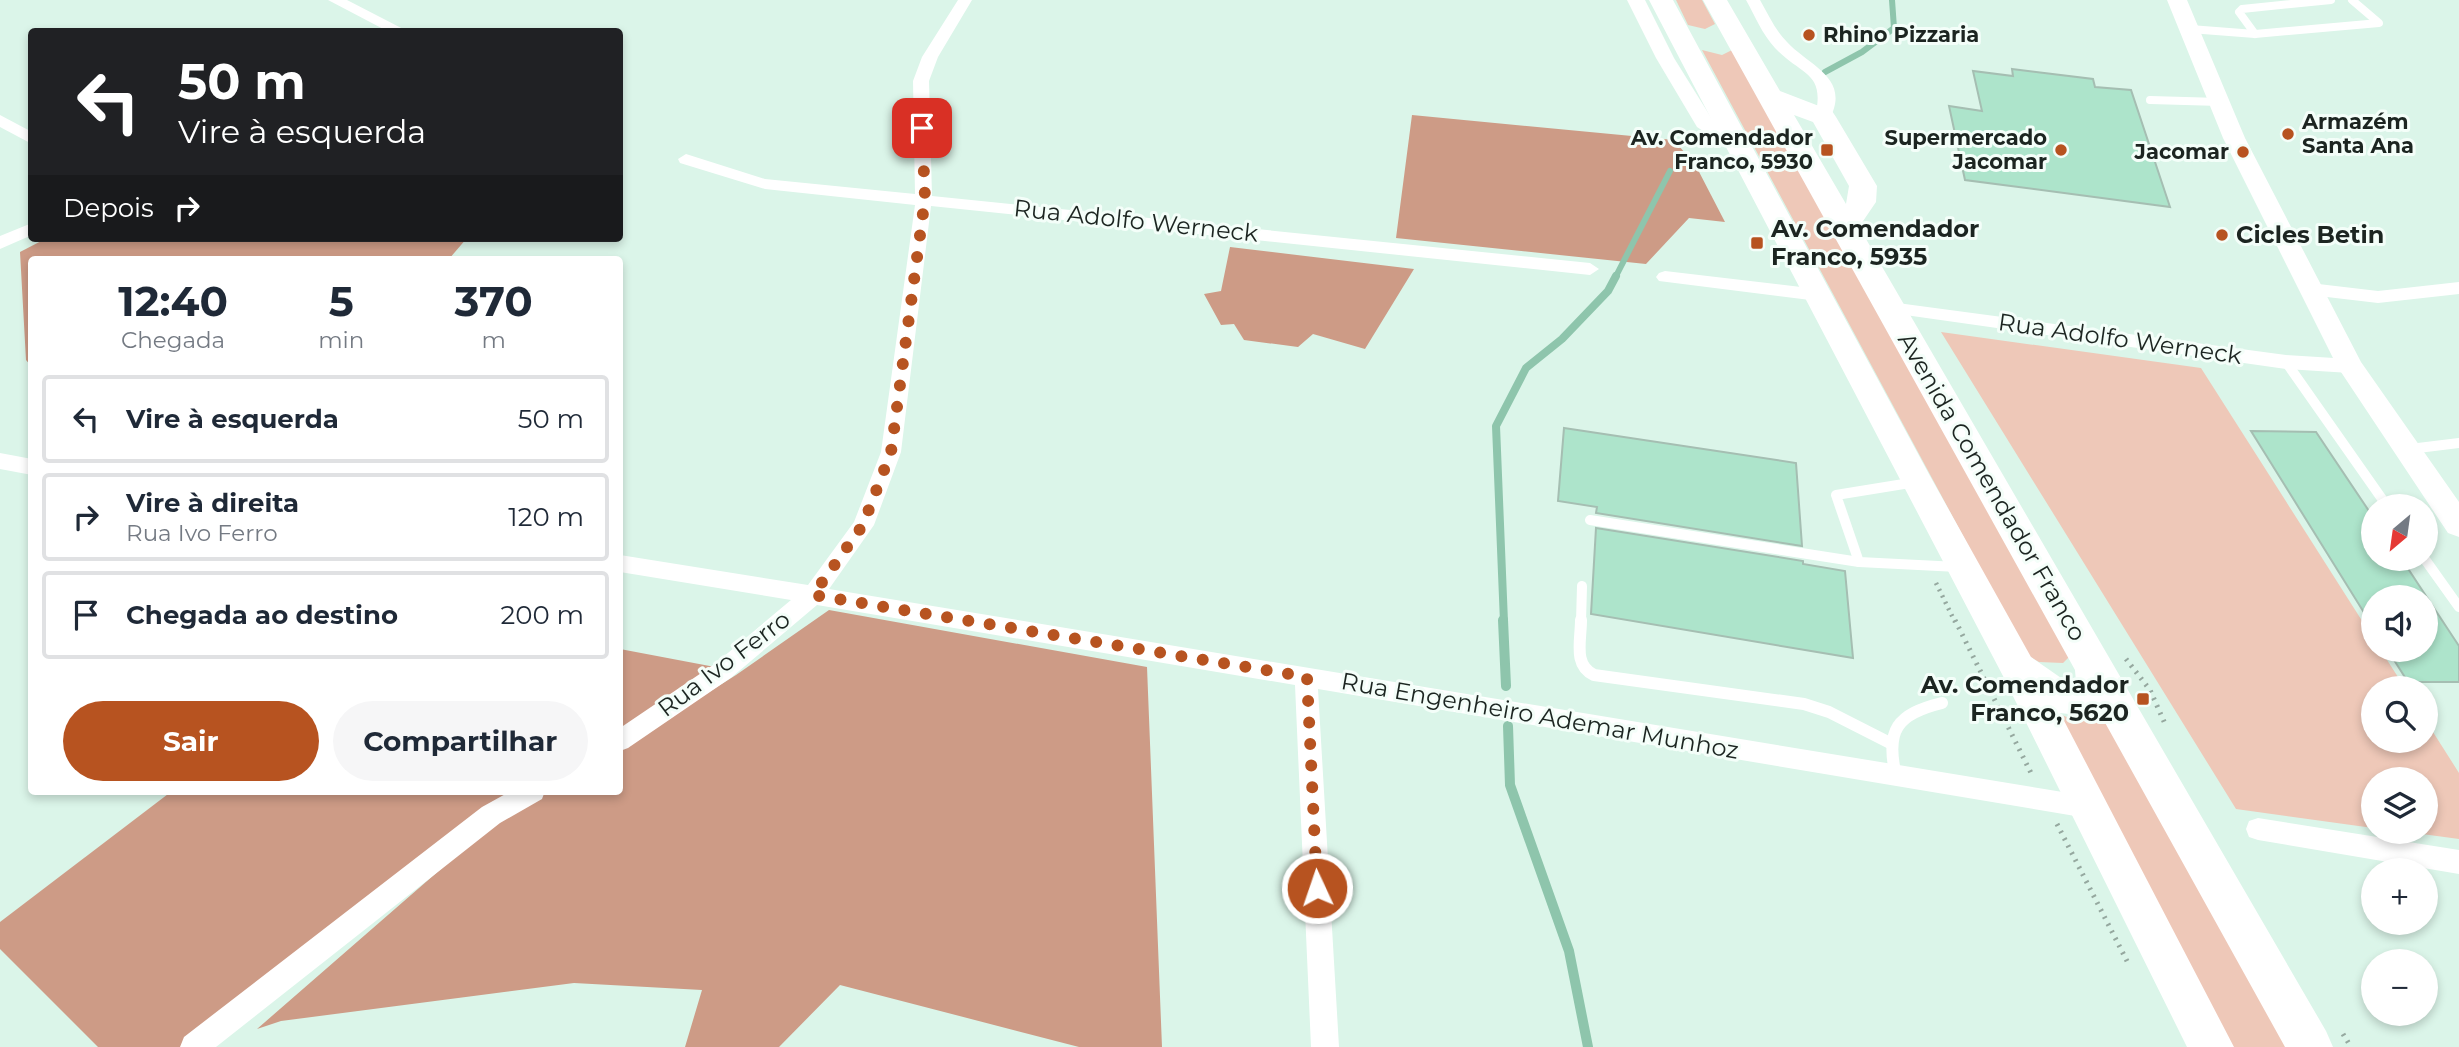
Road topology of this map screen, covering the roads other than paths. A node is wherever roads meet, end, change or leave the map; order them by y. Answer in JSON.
{"nodes":[{"id":1,"x":335,"y":0,"type":"edge"},
{"id":2,"x":965,"y":0,"type":"edge"},
{"id":3,"x":1636,"y":0,"type":"edge"},
{"id":4,"x":1661,"y":0,"type":"edge"},
{"id":5,"x":1715,"y":0,"type":"edge"},
{"id":6,"x":1753,"y":0,"type":"edge"},
{"id":7,"x":2177,"y":0,"type":"edge"},
{"id":8,"x":2331,"y":0,"type":"edge"},
{"id":9,"x":2352,"y":0,"type":"edge"},
{"id":10,"x":394,"y":28,"type":"edge"},
{"id":11,"x":2190,"y":29,"type":"junction"},
{"id":12,"x":2255,"y":34,"type":"junction"},
{"id":13,"x":1680,"y":36,"type":"junction"},
{"id":14,"x":1719,"y":42,"type":"junction"},
{"id":15,"x":1769,"y":96,"type":"junction"},
{"id":16,"x":2150,"y":100,"type":"dead end"},
{"id":17,"x":2220,"y":102,"type":"junction"},
{"id":18,"x":1822,"y":117,"type":"junction"},
{"id":19,"x":0,"y":120,"type":"edge"},
{"id":20,"x":28,"y":137,"type":"edge"},
{"id":21,"x":1737,"y":145,"type":"junction"},
{"id":22,"x":686,"y":159,"type":"dead end"},
{"id":23,"x":925,"y":198,"type":"junction"},
{"id":24,"x":1844,"y":227,"type":"junction"},
{"id":25,"x":28,"y":230,"type":"edge"},
{"id":26,"x":0,"y":243,"type":"edge"},
{"id":27,"x":1590,"y":268,"type":"dead end"},
{"id":28,"x":1665,"y":277,"type":"dead end"},
{"id":29,"x":2459,"y":288,"type":"edge"},
{"id":30,"x":2310,"y":289,"type":"junction"},
{"id":31,"x":1818,"y":295,"type":"junction"},
{"id":32,"x":1890,"y":308,"type":"junction"},
{"id":33,"x":2286,"y":362,"type":"junction"},
{"id":34,"x":2350,"y":366,"type":"junction"},
{"id":35,"x":2459,"y":443,"type":"edge"},
{"id":36,"x":2407,"y":450,"type":"junction"},
{"id":37,"x":0,"y":461,"type":"edge"},
{"id":38,"x":28,"y":466,"type":"edge"},
{"id":39,"x":1916,"y":482,"type":"junction"},
{"id":40,"x":2379,"y":494,"type":"edge"},
{"id":41,"x":1590,"y":520,"type":"dead end"},
{"id":42,"x":2459,"y":524,"type":"edge"},
{"id":43,"x":1859,"y":562,"type":"junction"},
{"id":44,"x":623,"y":563,"type":"edge"},
{"id":45,"x":1961,"y":567,"type":"junction"},
{"id":46,"x":2433,"y":571,"type":"edge"},
{"id":47,"x":1581,"y":586,"type":"dead end"},
{"id":48,"x":813,"y":595,"type":"junction"},
{"id":49,"x":2459,"y":607,"type":"edge"},
{"id":50,"x":2016,"y":666,"type":"junction"},
{"id":51,"x":2094,"y":667,"type":"junction"},
{"id":52,"x":1307,"y":677,"type":"junction"},
{"id":53,"x":1942,"y":703,"type":"dead end"},
{"id":54,"x":623,"y":739,"type":"edge"},
{"id":55,"x":1891,"y":743,"type":"junction"},
{"id":56,"x":1896,"y":776,"type":"junction"},
{"id":57,"x":526,"y":795,"type":"edge"},
{"id":58,"x":2072,"y":816,"type":"junction"},
{"id":59,"x":2258,"y":829,"type":"dead end"},
{"id":60,"x":2459,"y":862,"type":"edge"},
{"id":61,"x":194,"y":1047,"type":"edge"},
{"id":62,"x":1325,"y":1047,"type":"edge"},
{"id":63,"x":2211,"y":1047,"type":"edge"},
{"id":64,"x":2310,"y":1047,"type":"edge"}],
"edges":[{"from":1,"to":10,"type":"street"},
{"from":2,"to":23,"type":"street","name":"Rua Ivo Ferro"},
{"from":3,"to":21,"type":"street"},
{"from":4,"to":13,"type":"highway"},
{"from":5,"to":14,"type":"highway","name":"Avenida Comendador Franco"},
{"from":6,"to":18,"type":"street"},
{"from":7,"to":11,"type":"main road"},
{"from":8,"to":12,"type":"lane"},
{"from":9,"to":12,"type":"lane"},
{"from":11,"to":12,"type":"lane"},
{"from":11,"to":17,"type":"main road"},
{"from":13,"to":14,"type":"highway"},
{"from":13,"to":21,"type":"highway"},
{"from":14,"to":15,"type":"highway","name":"Avenida Comendador Franco"},
{"from":15,"to":18,"type":"highway"},
{"from":15,"to":24,"type":"highway","name":"Avenida Comendador Franco"},
{"from":16,"to":17,"type":"lane"},
{"from":17,"to":30,"type":"main road"},
{"from":18,"to":24,"type":"highway"},
{"from":19,"to":20,"type":"street"},
{"from":21,"to":31,"type":"highway"},
{"from":22,"to":23,"type":"street","name":"Rua Adolfo Werneck"},
{"from":23,"to":27,"type":"street","name":"Rua Adolfo Werneck"},
{"from":23,"to":48,"type":"street","name":"Rua Ivo Ferro"},
{"from":24,"to":32,"type":"highway","name":"Avenida Comendador Franco"},
{"from":25,"to":26,"type":"street"},
{"from":28,"to":31,"type":"street"},
{"from":29,"to":30,"type":"street"},
{"from":30,"to":34,"type":"main road"},
{"from":31,"to":39,"type":"highway"},
{"from":32,"to":33,"type":"street","name":"Rua Adolfo Werneck"},
{"from":32,"to":51,"type":"highway","name":"Avenida Comendador Franco"},
{"from":33,"to":34,"type":"street","name":"Rua Adolfo Werneck"},
{"from":33,"to":40,"type":"lane"},
{"from":34,"to":36,"type":"main road"},
{"from":35,"to":36,"type":"lane"},
{"from":36,"to":42,"type":"main road"},
{"from":37,"to":38,"type":"street"},
{"from":39,"to":43,"type":"lane"},
{"from":39,"to":45,"type":"highway"},
{"from":41,"to":43,"type":"lane"},
{"from":43,"to":45,"type":"lane"},
{"from":44,"to":48,"type":"street","name":"Rua Engenheiro Ademar Munhoz"},
{"from":45,"to":50,"type":"highway"},
{"from":46,"to":49,"type":"lane"},
{"from":47,"to":55,"type":"lane"},
{"from":48,"to":52,"type":"street","name":"Rua Engenheiro Ademar Munhoz"},
{"from":48,"to":54,"type":"street","name":"Rua Ivo Ferro"},
{"from":50,"to":51,"type":"highway"},
{"from":50,"to":58,"type":"highway"},
{"from":51,"to":64,"type":"highway","name":"Avenida Comendador Franco"},
{"from":52,"to":56,"type":"street","name":"Rua Engenheiro Ademar Munhoz"},
{"from":52,"to":62,"type":"street"},
{"from":53,"to":55,"type":"lane"},
{"from":55,"to":56,"type":"lane"},
{"from":56,"to":58,"type":"street","name":"Rua Engenheiro Ademar Munhoz"},
{"from":57,"to":61,"type":"street"},
{"from":58,"to":63,"type":"highway"},
{"from":59,"to":60,"type":"street"}]}
